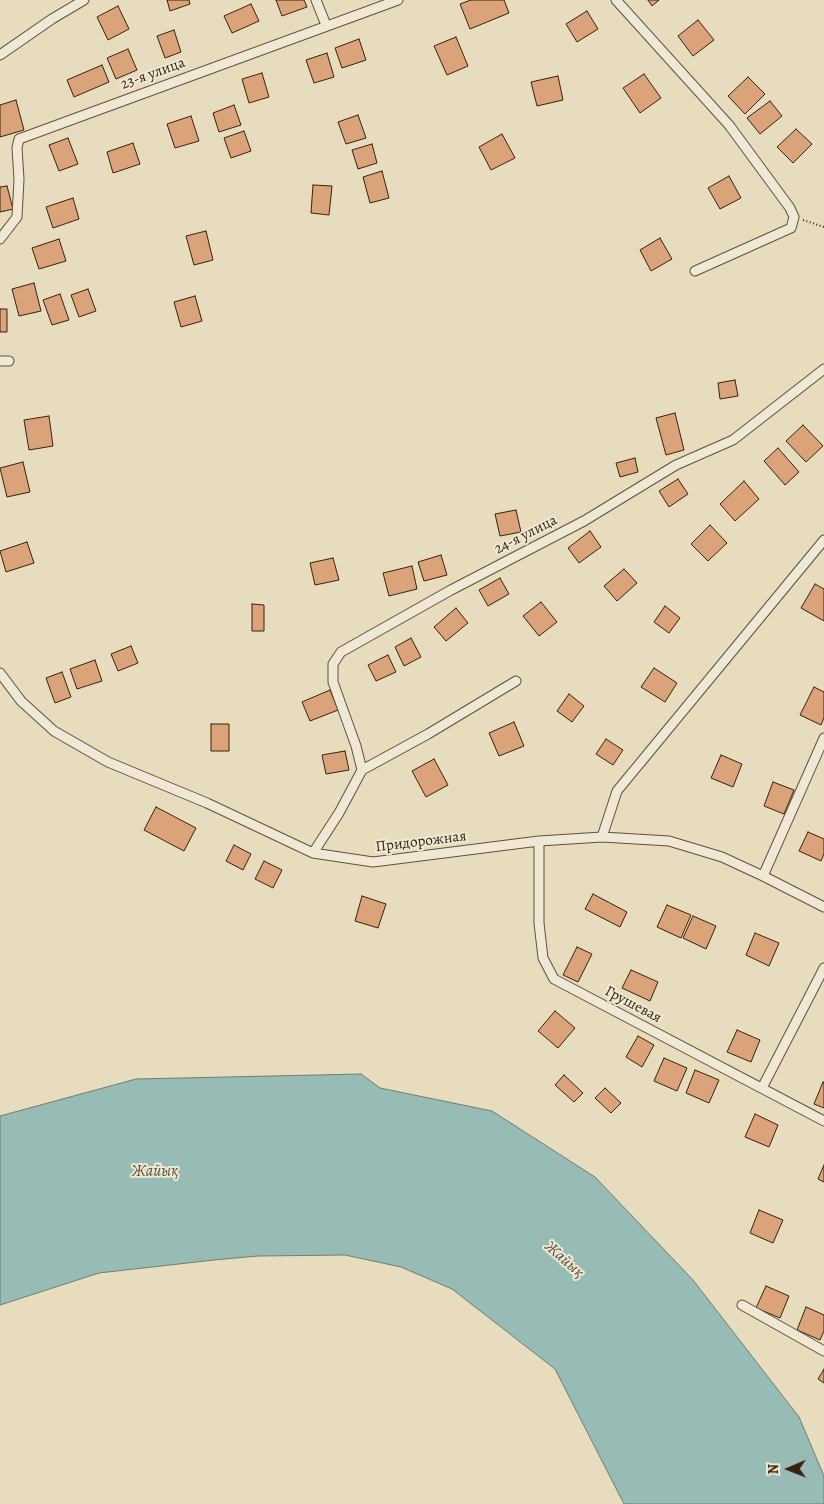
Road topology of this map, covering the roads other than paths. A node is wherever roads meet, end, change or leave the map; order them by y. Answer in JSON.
{"nodes":[{"id":1,"x":84,"y":0,"type":"edge"},
{"id":2,"x":316,"y":0,"type":"edge"},
{"id":3,"x":398,"y":0,"type":"edge"},
{"id":4,"x":616,"y":0,"type":"edge"},
{"id":5,"x":326,"y":25,"type":"junction"},
{"id":6,"x":0,"y":55,"type":"edge"},
{"id":7,"x":0,"y":239,"type":"edge"},
{"id":8,"x":695,"y":271,"type":"dead end"},
{"id":9,"x":824,"y":369,"type":"edge"},
{"id":10,"x":824,"y":540,"type":"edge"},
{"id":11,"x":0,"y":673,"type":"edge"},
{"id":12,"x":516,"y":681,"type":"dead end"},
{"id":13,"x":824,"y":738,"type":"edge"},
{"id":14,"x":362,"y":770,"type":"junction"},
{"id":15,"x":602,"y":837,"type":"junction"},
{"id":16,"x":539,"y":842,"type":"junction"},
{"id":17,"x":314,"y":853,"type":"junction"},
{"id":18,"x":763,"y":876,"type":"junction"},
{"id":19,"x":824,"y":907,"type":"edge"},
{"id":20,"x":824,"y":968,"type":"edge"},
{"id":21,"x":762,"y":1088,"type":"junction"},
{"id":22,"x":824,"y":1121,"type":"edge"},
{"id":23,"x":742,"y":1305,"type":"dead end"},
{"id":24,"x":824,"y":1351,"type":"edge"}],
"edges":[{"from":1,"to":6,"type":"street"},
{"from":2,"to":5,"type":"street"},
{"from":3,"to":5,"type":"street","name":"23-я улица"},
{"from":4,"to":8,"type":"street"},
{"from":5,"to":7,"type":"street","name":"23-я улица"},
{"from":9,"to":14,"type":"street","name":"24-я улица"},
{"from":10,"to":15,"type":"street"},
{"from":11,"to":17,"type":"street","name":"Придорожная"},
{"from":12,"to":14,"type":"street"},
{"from":13,"to":18,"type":"street"},
{"from":14,"to":17,"type":"street"},
{"from":15,"to":16,"type":"street","name":"Придорожная"},
{"from":15,"to":18,"type":"street","name":"Придорожная"},
{"from":16,"to":17,"type":"street","name":"Придорожная"},
{"from":16,"to":21,"type":"street","name":"Грушевая"},
{"from":18,"to":19,"type":"street","name":"Придорожная"},
{"from":20,"to":21,"type":"street"},
{"from":21,"to":22,"type":"street","name":"Грушевая"},
{"from":23,"to":24,"type":"street"}]}
